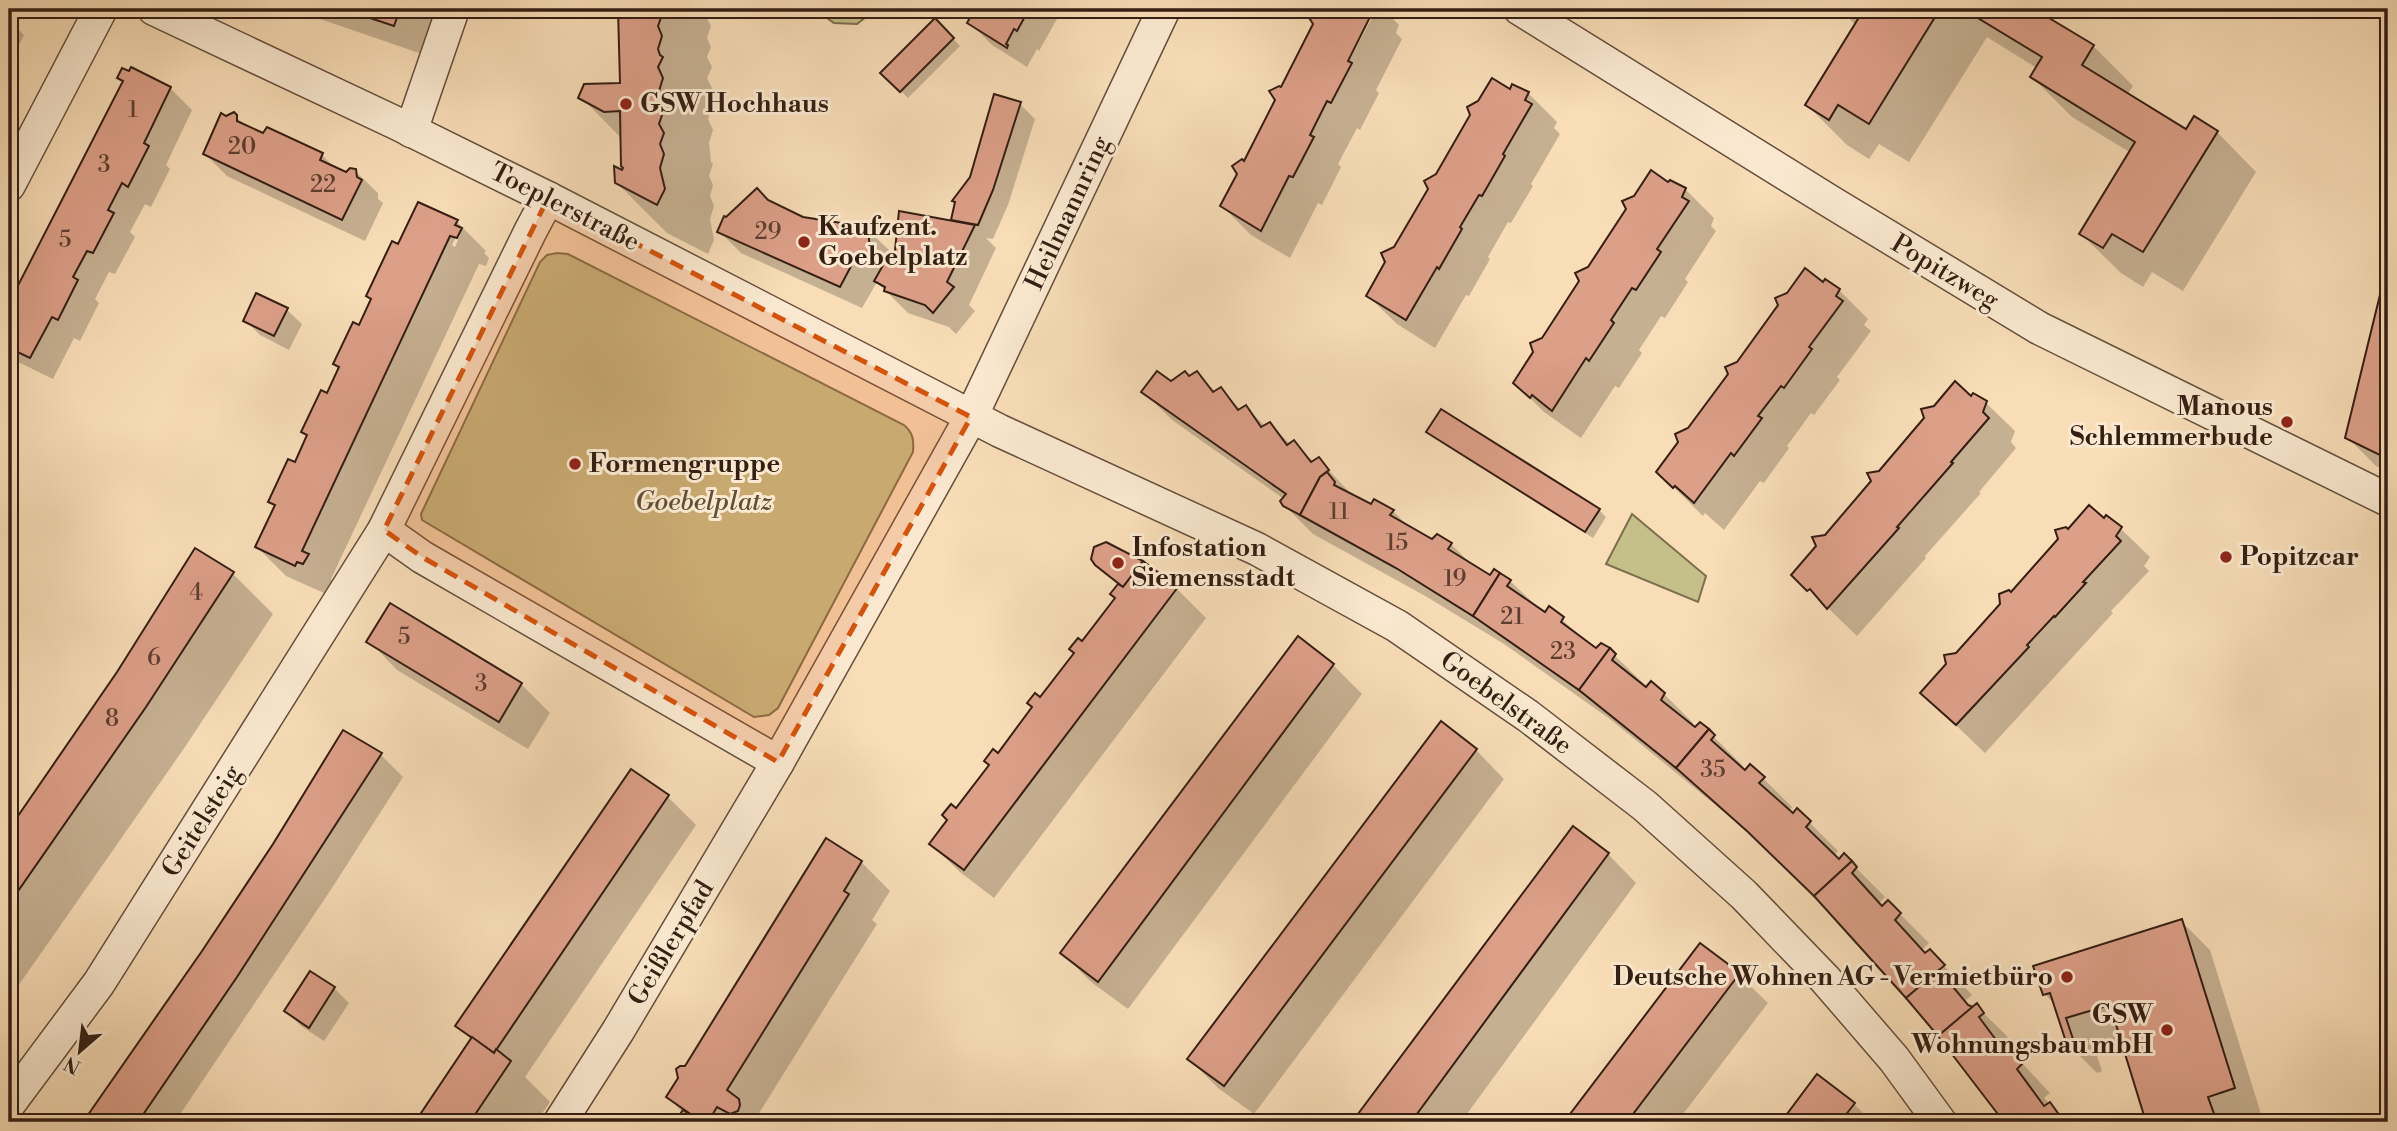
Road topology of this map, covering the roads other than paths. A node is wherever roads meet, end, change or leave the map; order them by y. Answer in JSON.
{"nodes":[{"id":1,"x":101,"y":9,"type":"edge"},
{"id":2,"x":154,"y":9,"type":"edge"},
{"id":3,"x":453,"y":9,"type":"edge"},
{"id":4,"x":1164,"y":9,"type":"edge"},
{"id":5,"x":1520,"y":9,"type":"edge"},
{"id":6,"x":411,"y":131,"type":"junction"},
{"id":7,"x":9,"y":185,"type":"edge"},
{"id":8,"x":548,"y":198,"type":"junction"},
{"id":9,"x":971,"y":417,"type":"junction"},
{"id":10,"x":2388,"y":500,"type":"edge"},
{"id":11,"x":384,"y":530,"type":"junction"},
{"id":12,"x":778,"y":762,"type":"junction"},
{"id":13,"x":9,"y":1104,"type":"edge"},
{"id":14,"x":560,"y":1122,"type":"edge"},
{"id":15,"x":1940,"y":1122,"type":"edge"}],
"edges":[{"from":1,"to":7,"type":"street"},
{"from":2,"to":6,"type":"street","name":"Toeplerstraße"},
{"from":3,"to":6,"type":"street"},
{"from":4,"to":9,"type":"street","name":"Heilmannring"},
{"from":5,"to":10,"type":"street","name":"Popitzweg"},
{"from":6,"to":8,"type":"street","name":"Toeplerstraße"},
{"from":8,"to":9,"type":"street","name":"Toeplerstraße"},
{"from":8,"to":11,"type":"street"},
{"from":9,"to":12,"type":"street"},
{"from":9,"to":15,"type":"street","name":"Goebelstraße"},
{"from":11,"to":12,"type":"street"},
{"from":11,"to":13,"type":"street","name":"Geitelsteig"},
{"from":12,"to":14,"type":"street","name":"Geißlerpfad"}]}
